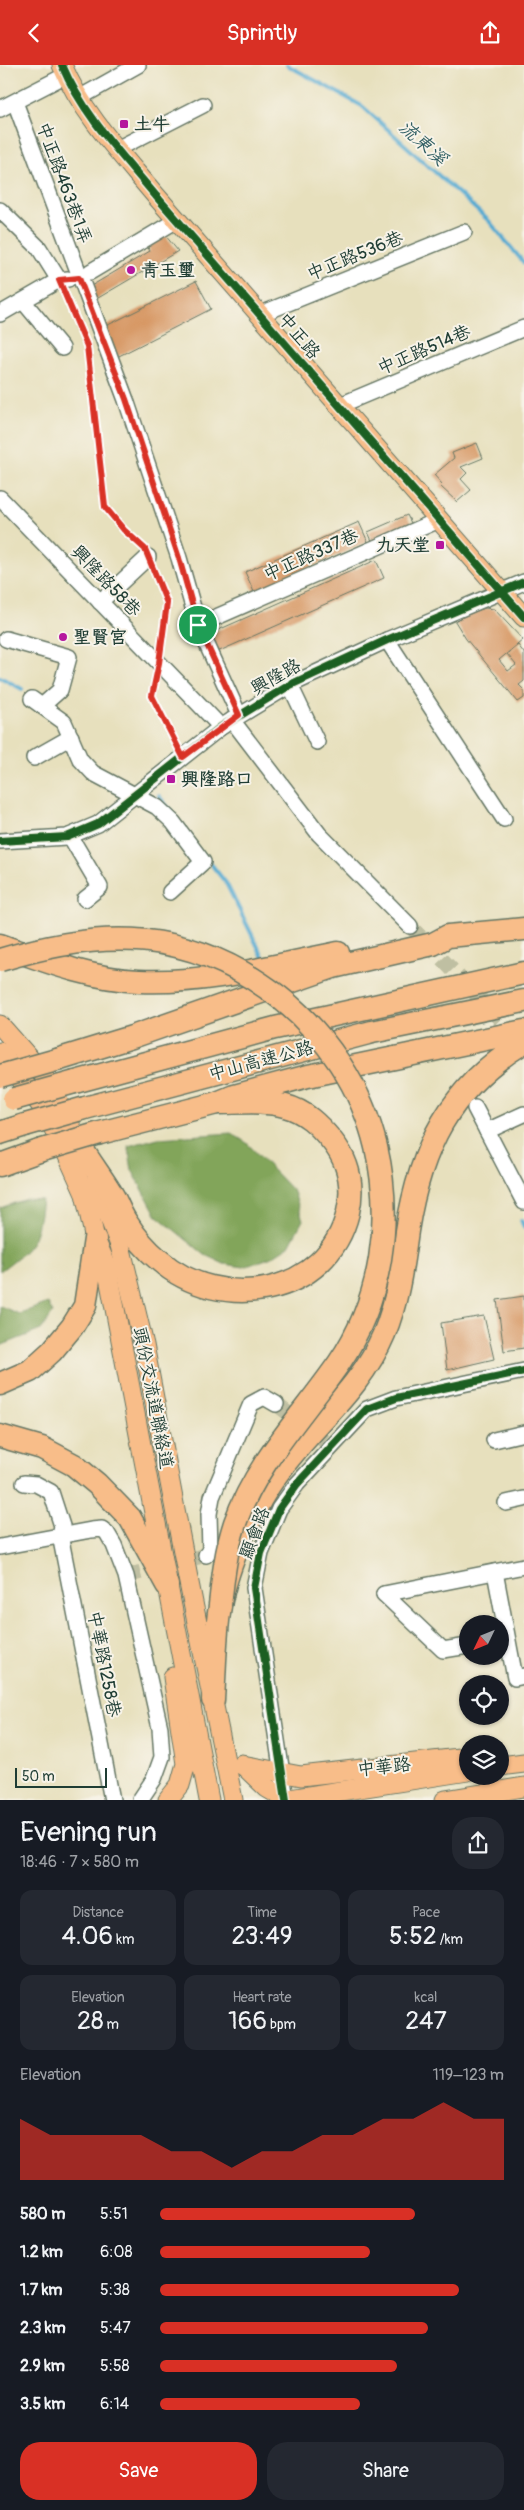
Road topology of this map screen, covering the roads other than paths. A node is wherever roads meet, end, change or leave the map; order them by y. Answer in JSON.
{"nodes":[{"id":1,"x":138,"y":65,"type":"edge"},
{"id":2,"x":64,"y":70,"type":"edge"},
{"id":3,"x":79,"y":98,"type":"junction"},
{"id":4,"x":15,"y":102,"type":"junction"},
{"id":5,"x":203,"y":105,"type":"dead end"},
{"id":6,"x":0,"y":109,"type":"edge"},
{"id":7,"x":117,"y":149,"type":"junction"},
{"id":8,"x":0,"y":210,"type":"edge"},
{"id":9,"x":177,"y":220,"type":"junction"},
{"id":10,"x":464,"y":232,"type":"dead end"},
{"id":11,"x":84,"y":275,"type":"junction"},
{"id":12,"x":59,"y":280,"type":"junction"},
{"id":13,"x":23,"y":301,"type":"junction"},
{"id":14,"x":0,"y":314,"type":"edge"},
{"id":15,"x":261,"y":314,"type":"junction"},
{"id":16,"x":524,"y":328,"type":"edge"},
{"id":17,"x":62,"y":348,"type":"dead end"},
{"id":18,"x":338,"y":406,"type":"junction"},
{"id":19,"x":0,"y":498,"type":"edge"},
{"id":20,"x":439,"y":520,"type":"junction"},
{"id":21,"x":148,"y":557,"type":"road end"},
{"id":22,"x":524,"y":582,"type":"edge"},
{"id":23,"x":524,"y":589,"type":"edge"},
{"id":24,"x":501,"y":591,"type":"junction"},
{"id":25,"x":100,"y":602,"type":"junction"},
{"id":26,"x":524,"y":617,"type":"edge"},
{"id":27,"x":198,"y":625,"type":"junction"},
{"id":28,"x":6,"y":639,"type":"dead end"},
{"id":29,"x":387,"y":640,"type":"junction"},
{"id":30,"x":290,"y":685,"type":"junction"},
{"id":31,"x":231,"y":721,"type":"junction"},
{"id":32,"x":71,"y":737,"type":"junction"},
{"id":33,"x":317,"y":742,"type":"dead end"},
{"id":34,"x":34,"y":758,"type":"dead end"},
{"id":35,"x":135,"y":795,"type":"junction"},
{"id":36,"x":504,"y":819,"type":"dead end"},
{"id":37,"x":70,"y":836,"type":"junction"},
{"id":38,"x":0,"y":841,"type":"edge"},
{"id":39,"x":170,"y":892,"type":"dead end"},
{"id":40,"x":85,"y":899,"type":"dead end"},
{"id":41,"x":410,"y":926,"type":"tunnel mouth"},
{"id":42,"x":524,"y":929,"type":"edge"},
{"id":43,"x":448,"y":936,"type":"junction"},
{"id":44,"x":0,"y":945,"type":"edge"},
{"id":45,"x":0,"y":959,"type":"edge"},
{"id":46,"x":524,"y":973,"type":"edge"},
{"id":47,"x":524,"y":1001,"type":"edge"},
{"id":48,"x":0,"y":1025,"type":"edge"},
{"id":49,"x":524,"y":1031,"type":"edge"},
{"id":50,"x":524,"y":1042,"type":"edge"},
{"id":51,"x":0,"y":1052,"type":"edge"},
{"id":52,"x":0,"y":1076,"type":"edge"},
{"id":53,"x":7,"y":1101,"type":"edge"},
{"id":54,"x":217,"y":1103,"type":"junction"},
{"id":55,"x":475,"y":1108,"type":"dead end"},
{"id":56,"x":524,"y":1114,"type":"edge"},
{"id":57,"x":487,"y":1131,"type":"junction"},
{"id":58,"x":0,"y":1133,"type":"edge"},
{"id":59,"x":86,"y":1155,"type":"junction"},
{"id":60,"x":0,"y":1165,"type":"edge"},
{"id":61,"x":520,"y":1186,"type":"edge"},
{"id":62,"x":524,"y":1202,"type":"edge"},
{"id":63,"x":95,"y":1239,"type":"junction"},
{"id":64,"x":524,"y":1371,"type":"edge"},
{"id":65,"x":0,"y":1384,"type":"edge"},
{"id":66,"x":276,"y":1404,"type":"tunnel mouth"},
{"id":67,"x":524,"y":1433,"type":"edge"},
{"id":68,"x":0,"y":1436,"type":"edge"},
{"id":69,"x":494,"y":1440,"type":"dead end"},
{"id":70,"x":24,"y":1483,"type":"dead end"},
{"id":71,"x":524,"y":1499,"type":"edge"},
{"id":72,"x":506,"y":1503,"type":"dead end"},
{"id":73,"x":60,"y":1535,"type":"junction"},
{"id":74,"x":0,"y":1547,"type":"edge"},
{"id":75,"x":206,"y":1555,"type":"dead end"},
{"id":76,"x":524,"y":1566,"type":"edge"},
{"id":77,"x":495,"y":1572,"type":"junction"},
{"id":78,"x":167,"y":1585,"type":"junction"},
{"id":79,"x":220,"y":1605,"type":"junction"},
{"id":80,"x":501,"y":1615,"type":"edge"},
{"id":81,"x":459,"y":1647,"type":"edge"},
{"id":82,"x":509,"y":1652,"type":"edge"},
{"id":83,"x":519,"y":1677,"type":"edge"},
{"id":84,"x":212,"y":1700,"type":"junction"},
{"id":85,"x":459,"y":1758,"type":"edge"},
{"id":86,"x":509,"y":1758,"type":"edge"},
{"id":87,"x":524,"y":1761,"type":"edge"},
{"id":88,"x":509,"y":1764,"type":"edge"},
{"id":89,"x":242,"y":1765,"type":"junction"},
{"id":90,"x":459,"y":1772,"type":"edge"},
{"id":91,"x":281,"y":1773,"type":"junction"},
{"id":92,"x":524,"y":1787,"type":"edge"},
{"id":93,"x":112,"y":1800,"type":"edge"},
{"id":94,"x":140,"y":1800,"type":"edge"},
{"id":95,"x":168,"y":1800,"type":"edge"},
{"id":96,"x":209,"y":1800,"type":"edge"},
{"id":97,"x":233,"y":1800,"type":"edge"},
{"id":98,"x":285,"y":1800,"type":"edge"},
{"id":99,"x":446,"y":1800,"type":"edge"}],
"edges":[{"from":1,"to":3,"type":"street"},
{"from":2,"to":3,"type":"main road","name":"中正路"},
{"from":2,"to":4,"type":"street"},
{"from":3,"to":7,"type":"main road","name":"中正路"},
{"from":4,"to":6,"type":"street"},
{"from":4,"to":11,"type":"street","name":"中正路463巷1弄"},
{"from":5,"to":7,"type":"street"},
{"from":7,"to":9,"type":"main road","name":"中正路"},
{"from":8,"to":12,"type":"street"},
{"from":9,"to":11,"type":"street"},
{"from":9,"to":15,"type":"main road","name":"中正路"},
{"from":10,"to":15,"type":"street","name":"中正路536巷"},
{"from":11,"to":12,"type":"street"},
{"from":11,"to":27,"type":"street","name":"中正路463巷1弄"},
{"from":12,"to":13,"type":"street"},
{"from":13,"to":14,"type":"street"},
{"from":13,"to":17,"type":"street"},
{"from":15,"to":18,"type":"main road","name":"中正路"},
{"from":16,"to":18,"type":"street","name":"中正路514巷"},
{"from":18,"to":20,"type":"main road","name":"中正路"},
{"from":19,"to":25,"type":"street","name":"興隆路58巷"},
{"from":20,"to":24,"type":"main road","name":"中正路"},
{"from":20,"to":27,"type":"street","name":"中正路337巷"},
{"from":21,"to":25,"type":"street"},
{"from":22,"to":24,"type":"street","name":"興隆路"},
{"from":23,"to":24,"type":"street"},
{"from":24,"to":26,"type":"main road","name":"中正路"},
{"from":24,"to":29,"type":"street","name":"興隆路"},
{"from":25,"to":31,"type":"street","name":"興隆路58巷"},
{"from":27,"to":31,"type":"street","name":"中正路463巷1弄"},
{"from":28,"to":32,"type":"street"},
{"from":29,"to":30,"type":"street","name":"興隆路"},
{"from":29,"to":36,"type":"street"},
{"from":30,"to":31,"type":"street","name":"興隆路"},
{"from":30,"to":33,"type":"street"},
{"from":31,"to":35,"type":"street","name":"興隆路"},
{"from":31,"to":41,"type":"street"},
{"from":32,"to":34,"type":"street"},
{"from":32,"to":35,"type":"street"},
{"from":35,"to":37,"type":"street","name":"興隆路"},
{"from":35,"to":39,"type":"street"},
{"from":37,"to":38,"type":"street","name":"興隆路"},
{"from":37,"to":40,"type":"street"},
{"from":42,"to":43,"type":"highway"},
{"from":43,"to":44,"type":"highway"},
{"from":43,"to":52,"type":"highway","bridge":true},
{"from":45,"to":79,"type":"highway","bridge":true},
{"from":46,"to":53,"type":"highway","name":"中山高速公路","bridge":true},
{"from":47,"to":58,"type":"highway","name":"中山高速公路","bridge":true},
{"from":48,"to":59,"type":"main road","name":"頭份交流道聯絡道"},
{"from":49,"to":54,"type":"highway"},
{"from":50,"to":79,"type":"highway"},
{"from":51,"to":63,"type":"main road","name":"頭份交流道聯絡道"},
{"from":54,"to":59,"type":"highway"},
{"from":54,"to":60,"type":"highway","bridge":true},
{"from":55,"to":57,"type":"street"},
{"from":56,"to":57,"type":"street"},
{"from":57,"to":61,"type":"street"},
{"from":59,"to":84,"type":"main road","name":"頭份交流道聯絡道"},
{"from":61,"to":62,"type":"street"},
{"from":63,"to":65,"type":"highway"},
{"from":63,"to":78,"type":"main road","name":"頭份交流道聯絡道"},
{"from":64,"to":91,"type":"street","name":"顯會路"},
{"from":66,"to":75,"type":"street"},
{"from":67,"to":69,"type":"street"},
{"from":68,"to":78,"type":"highway"},
{"from":70,"to":73,"type":"street","name":"中華路1258巷"},
{"from":71,"to":72,"type":"street"},
{"from":73,"to":74,"type":"street"},
{"from":73,"to":93,"type":"street","name":"中華路1258巷"},
{"from":73,"to":94,"type":"street"},
{"from":76,"to":77,"type":"street"},
{"from":77,"to":80,"type":"street"},
{"from":77,"to":81,"type":"street"},
{"from":78,"to":95,"type":"main road"},
{"from":78,"to":96,"type":"main road","name":"頭份交流道聯絡道"},
{"from":79,"to":84,"type":"highway"},
{"from":82,"to":83,"type":"street"},
{"from":84,"to":89,"type":"main road"},
{"from":84,"to":97,"type":"main road","name":"頭份交流道聯絡道"},
{"from":85,"to":91,"type":"main road","name":"中華路"},
{"from":86,"to":87,"type":"main road"},
{"from":87,"to":88,"type":"main road"},
{"from":89,"to":91,"type":"main road","name":"中華路"},
{"from":89,"to":98,"type":"main road"},
{"from":90,"to":98,"type":"main road","name":"中華路"},
{"from":91,"to":98,"type":"street","name":"顯會路"},
{"from":92,"to":99,"type":"main road"}]}
